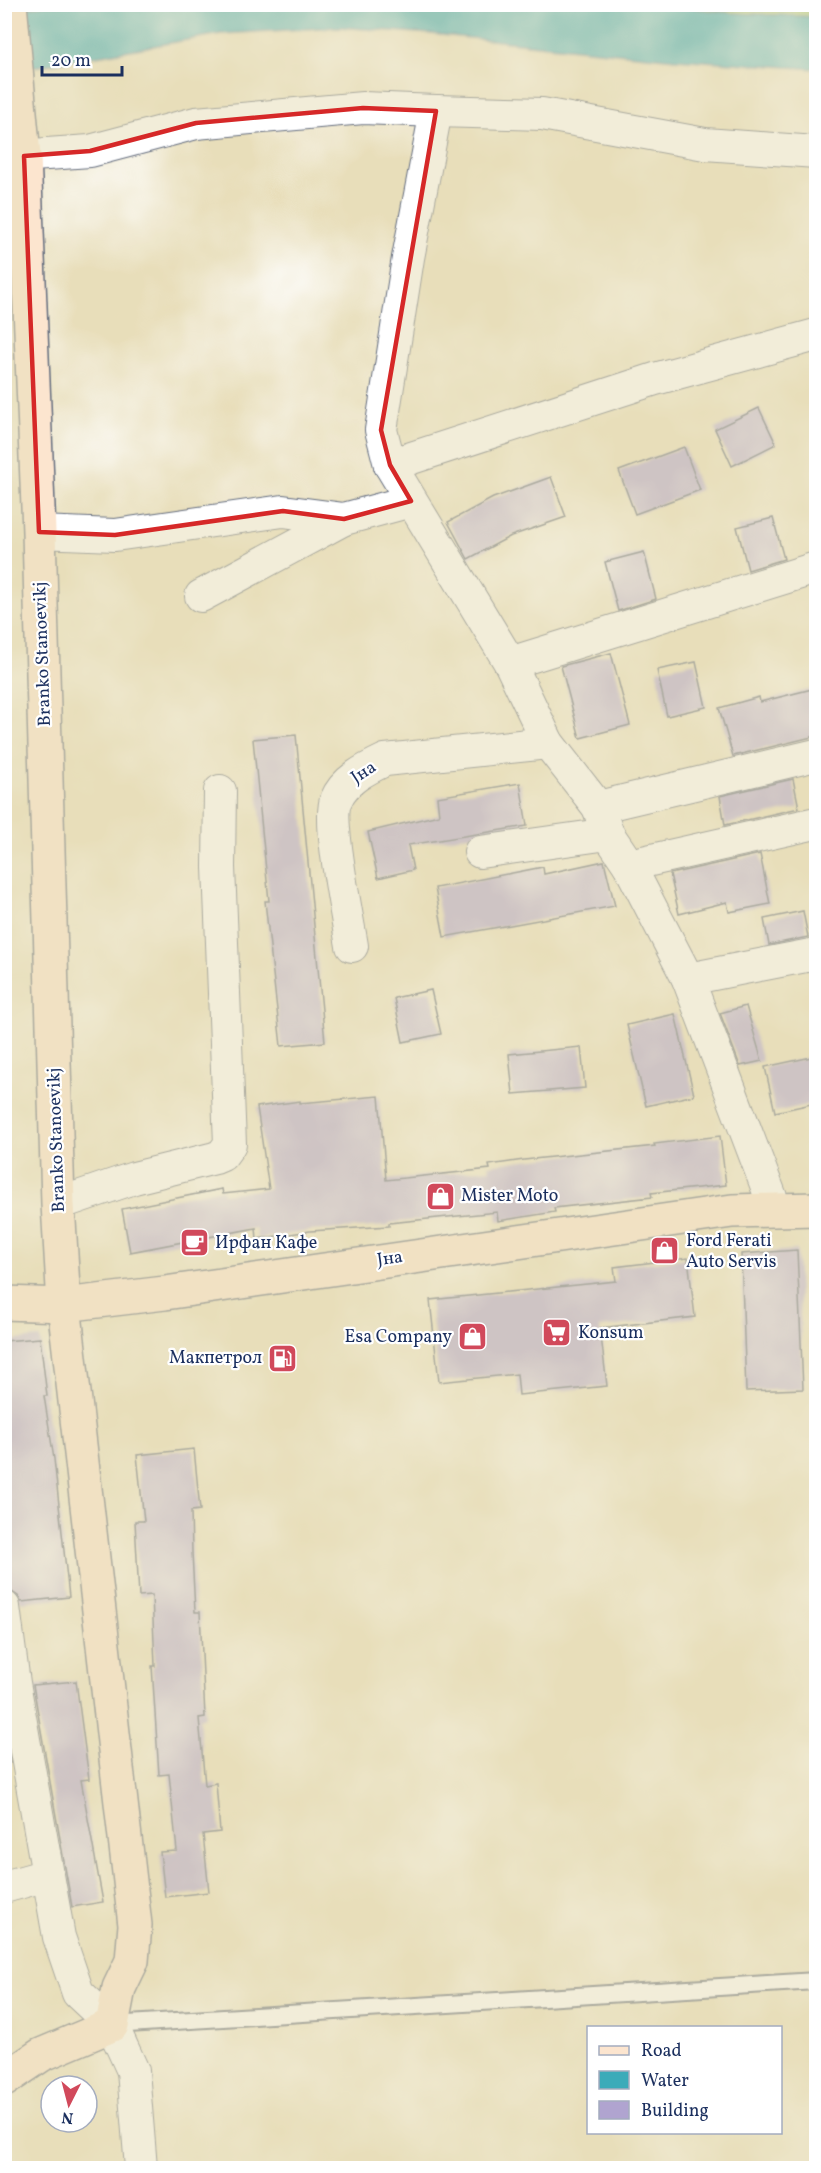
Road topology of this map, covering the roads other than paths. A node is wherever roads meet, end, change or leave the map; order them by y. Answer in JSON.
{"nodes":[{"id":1,"x":10,"y":4,"type":"edge"},
{"id":2,"x":436,"y":111,"type":"junction"},
{"id":3,"x":816,"y":152,"type":"edge"},
{"id":4,"x":14,"y":156,"type":"edge"},
{"id":5,"x":816,"y":335,"type":"edge"},
{"id":6,"x":390,"y":465,"type":"junction"},
{"id":7,"x":411,"y":501,"type":"junction"},
{"id":8,"x":344,"y":519,"type":"junction"},
{"id":9,"x":39,"y":532,"type":"junction"},
{"id":10,"x":816,"y":568,"type":"edge"},
{"id":11,"x":201,"y":596,"type":"dead end"},
{"id":12,"x":510,"y":663,"type":"junction"},
{"id":13,"x":548,"y":743,"type":"junction"},
{"id":14,"x":816,"y":755,"type":"edge"},
{"id":15,"x":220,"y":791,"type":"dead end"},
{"id":16,"x":603,"y":821,"type":"junction"},
{"id":17,"x":816,"y":823,"type":"edge"},
{"id":18,"x":480,"y":852,"type":"dead end"},
{"id":19,"x":629,"y":865,"type":"junction"},
{"id":20,"x":352,"y":946,"type":"dead end"},
{"id":21,"x":816,"y":954,"type":"edge"},
{"id":22,"x":688,"y":979,"type":"junction"},
{"id":23,"x":58,"y":1204,"type":"junction"},
{"id":24,"x":776,"y":1208,"type":"junction"},
{"id":25,"x":816,"y":1209,"type":"edge"},
{"id":26,"x":4,"y":1303,"type":"edge"},
{"id":27,"x":64,"y":1305,"type":"junction"},
{"id":28,"x":4,"y":1607,"type":"edge"},
{"id":29,"x":9,"y":1685,"type":"edge"},
{"id":30,"x":46,"y":1875,"type":"junction"},
{"id":31,"x":4,"y":1887,"type":"edge"},
{"id":32,"x":816,"y":1981,"type":"edge"},
{"id":33,"x":112,"y":2025,"type":"junction"},
{"id":34,"x":4,"y":2079,"type":"edge"},
{"id":35,"x":141,"y":2169,"type":"edge"}],
"edges":[{"from":1,"to":4,"type":"street","name":"Branko Stanoevikj"},
{"from":2,"to":3,"type":"street"},
{"from":2,"to":4,"type":"street"},
{"from":2,"to":6,"type":"street"},
{"from":4,"to":9,"type":"street","name":"Branko Stanoevikj"},
{"from":5,"to":6,"type":"street"},
{"from":6,"to":7,"type":"street"},
{"from":7,"to":8,"type":"street"},
{"from":7,"to":12,"type":"street"},
{"from":8,"to":9,"type":"street"},
{"from":8,"to":11,"type":"street"},
{"from":9,"to":23,"type":"street","name":"Branko Stanoevikj"},
{"from":10,"to":12,"type":"street"},
{"from":12,"to":13,"type":"street"},
{"from":13,"to":16,"type":"street"},
{"from":13,"to":20,"type":"street","name":"Јна"},
{"from":14,"to":16,"type":"street"},
{"from":15,"to":23,"type":"street"},
{"from":16,"to":18,"type":"street"},
{"from":16,"to":19,"type":"street"},
{"from":17,"to":19,"type":"street"},
{"from":19,"to":22,"type":"street"},
{"from":21,"to":22,"type":"street"},
{"from":22,"to":24,"type":"street"},
{"from":23,"to":27,"type":"street","name":"Branko Stanoevikj"},
{"from":24,"to":25,"type":"street","name":"Јна"},
{"from":24,"to":27,"type":"street","name":"Јна"},
{"from":26,"to":27,"type":"street","name":"Јна"},
{"from":27,"to":33,"type":"street","name":"Branko Stanoevikj"},
{"from":28,"to":29,"type":"street"},
{"from":29,"to":30,"type":"street"},
{"from":30,"to":31,"type":"street"},
{"from":30,"to":33,"type":"street"},
{"from":32,"to":33,"type":"lane"},
{"from":33,"to":34,"type":"street"},
{"from":33,"to":35,"type":"street"}]}
